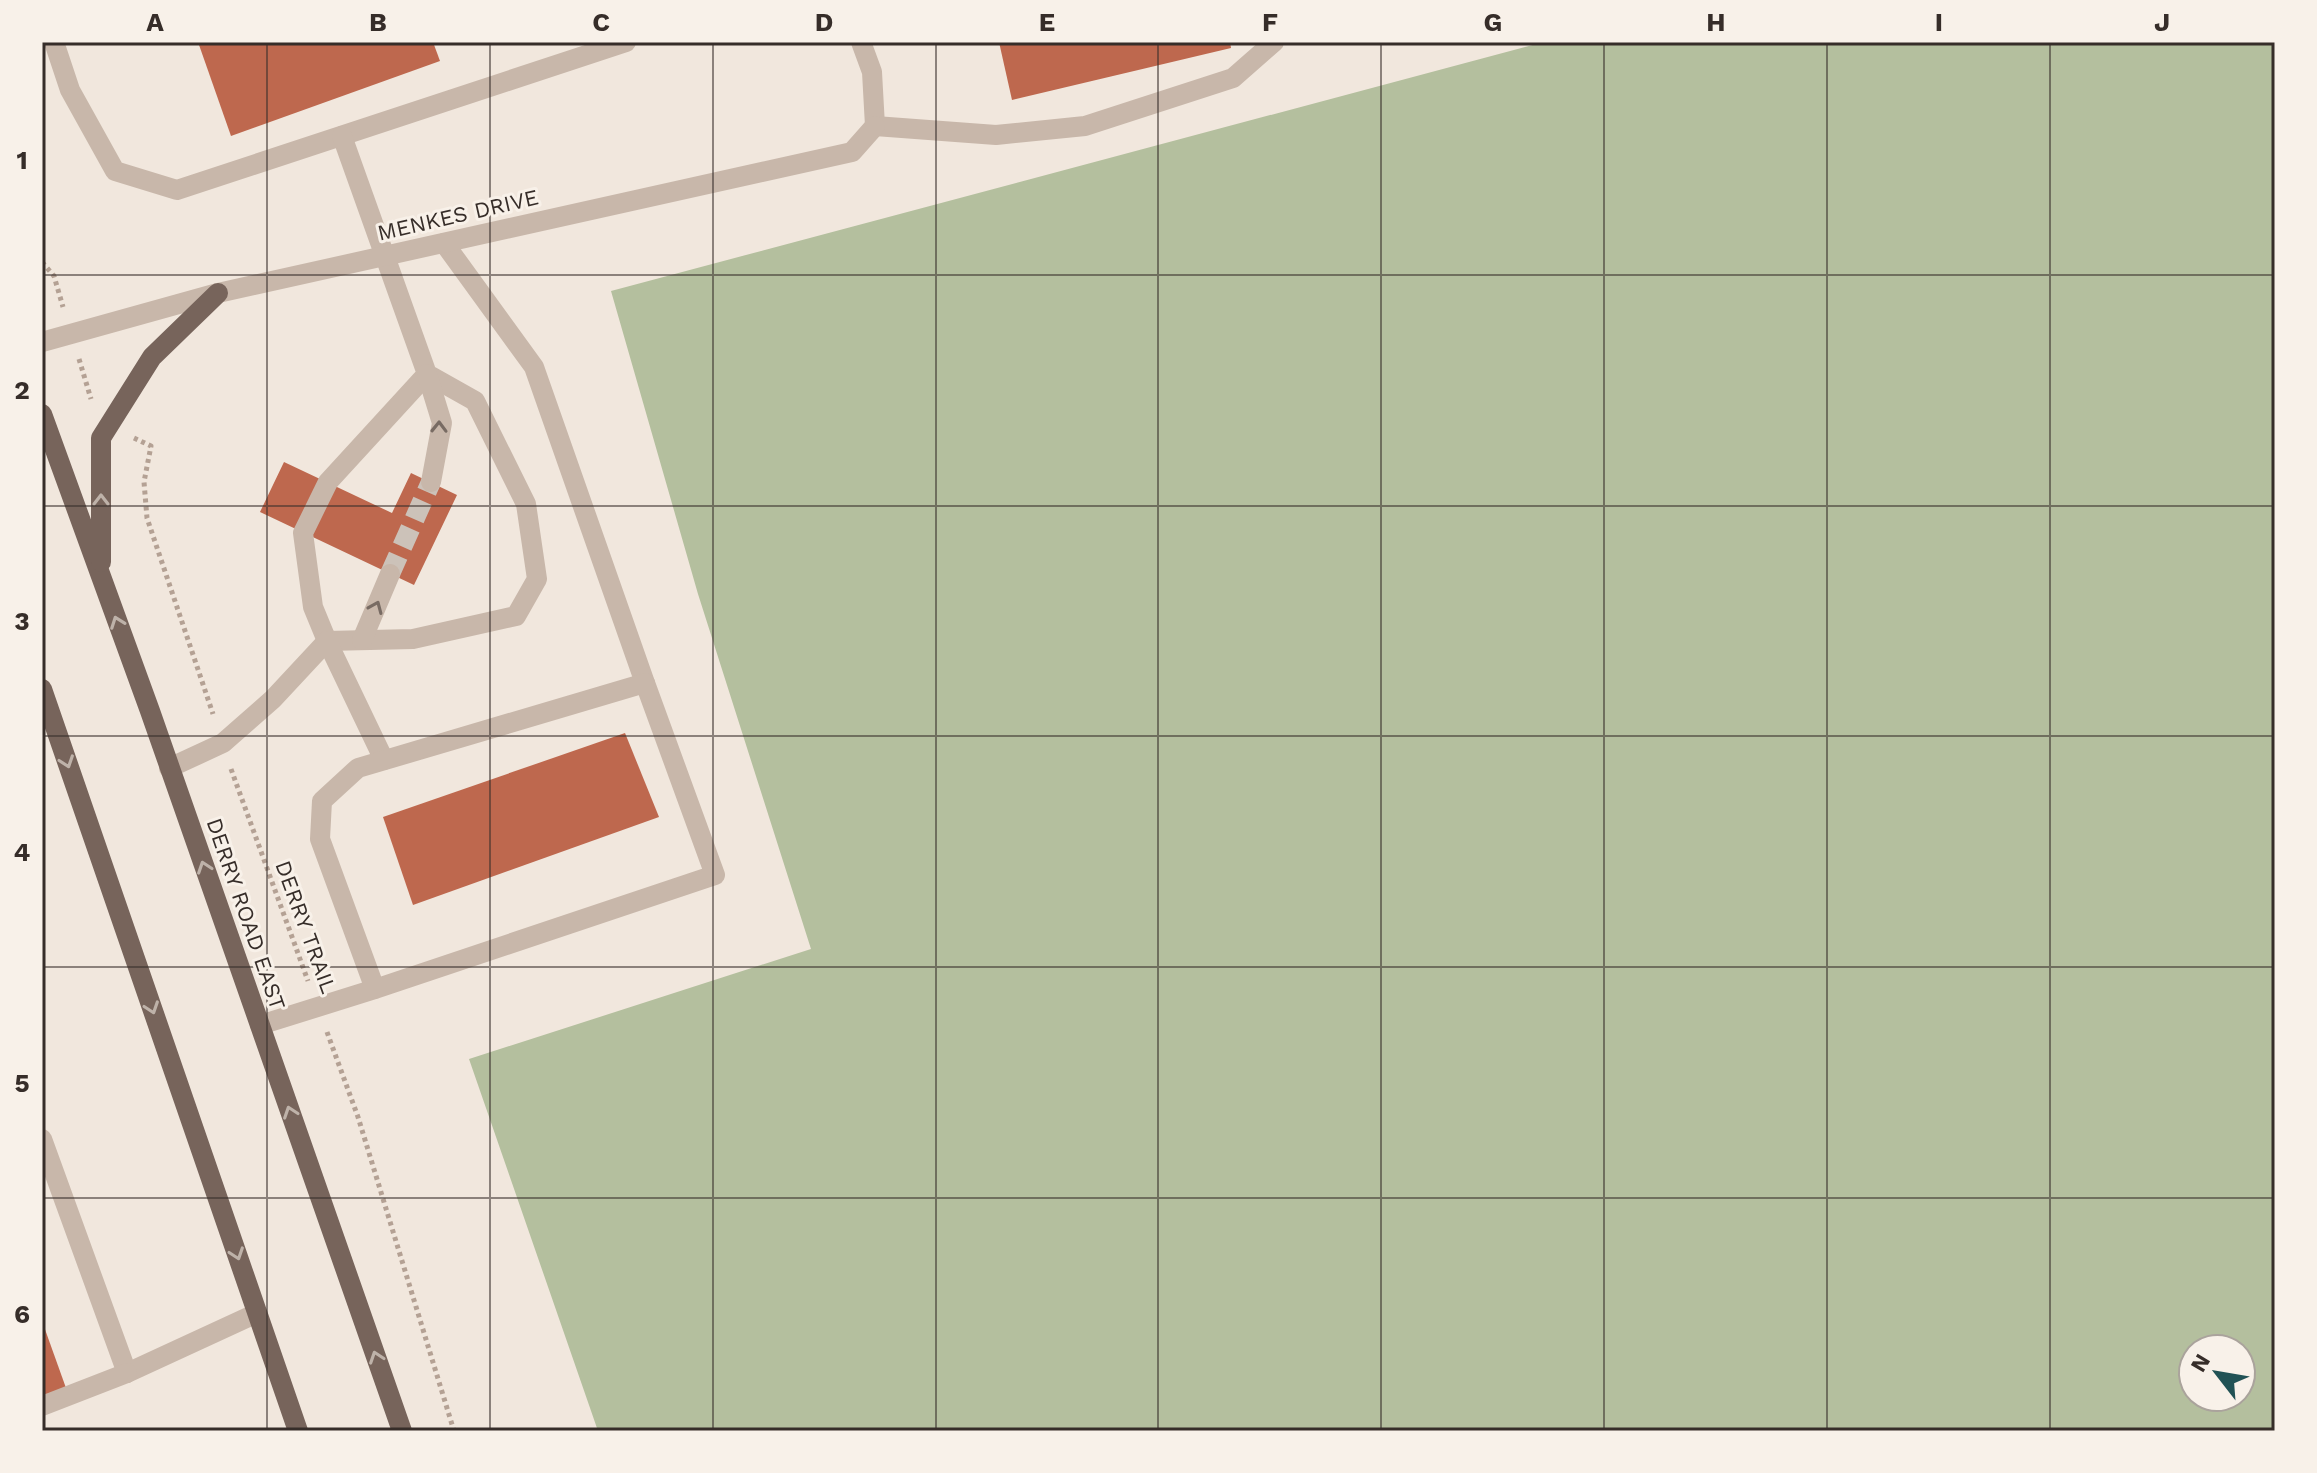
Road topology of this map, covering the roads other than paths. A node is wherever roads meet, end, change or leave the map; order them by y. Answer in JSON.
{"nodes":[{"id":1,"x":54,"y":42,"type":"edge"},
{"id":2,"x":626,"y":42,"type":"edge"},
{"id":3,"x":861,"y":42,"type":"edge"},
{"id":4,"x":1274,"y":42,"type":"edge"},
{"id":5,"x":589,"y":48,"type":"edge"},
{"id":6,"x":875,"y":126,"type":"junction"},
{"id":7,"x":342,"y":136,"type":"junction"},
{"id":8,"x":444,"y":243,"type":"junction"},
{"id":9,"x":383,"y":257,"type":"junction"},
{"id":10,"x":218,"y":293,"type":"junction"},
{"id":11,"x":42,"y":342,"type":"edge"},
{"id":12,"x":427,"y":374,"type":"junction"},
{"id":13,"x":42,"y":414,"type":"edge"},
{"id":14,"x":431,"y":482,"type":"tunnel mouth"},
{"id":15,"x":390,"y":574,"type":"tunnel mouth"},
{"id":16,"x":100,"y":578,"type":"junction"},
{"id":17,"x":362,"y":640,"type":"junction"},
{"id":18,"x":327,"y":641,"type":"junction"},
{"id":19,"x":645,"y":683,"type":"junction"},
{"id":20,"x":42,"y":689,"type":"edge"},
{"id":21,"x":384,"y":760,"type":"junction"},
{"id":22,"x":169,"y":768,"type":"junction"},
{"id":23,"x":375,"y":989,"type":"junction"},
{"id":24,"x":260,"y":1025,"type":"junction"},
{"id":25,"x":42,"y":1139,"type":"edge"},
{"id":26,"x":257,"y":1313,"type":"junction"},
{"id":27,"x":127,"y":1373,"type":"junction"},
{"id":28,"x":42,"y":1406,"type":"edge"},
{"id":29,"x":298,"y":1431,"type":"edge"},
{"id":30,"x":402,"y":1431,"type":"edge"}],
"edges":[{"from":1,"to":7,"type":"street"},
{"from":2,"to":5,"type":"street"},
{"from":3,"to":6,"type":"street"},
{"from":4,"to":6,"type":"street"},
{"from":5,"to":7,"type":"street"},
{"from":6,"to":8,"type":"street","name":"MENKES DRIVE"},
{"from":7,"to":9,"type":"street"},
{"from":8,"to":9,"type":"street","name":"MENKES DRIVE"},
{"from":8,"to":19,"type":"street"},
{"from":9,"to":10,"type":"street","name":"MENKES DRIVE"},
{"from":9,"to":12,"type":"street"},
{"from":10,"to":11,"type":"street","name":"MENKES DRIVE"},
{"from":16,"to":10,"type":"main road","one_way":true},
{"from":14,"to":12,"type":"street","one_way":true},
{"from":12,"to":17,"type":"street"},
{"from":12,"to":18,"type":"street"},
{"from":13,"to":16,"type":"main road","name":"DERRY ROAD EAST"},
{"from":17,"to":15,"type":"street","one_way":true},
{"from":22,"to":16,"type":"main road","name":"DERRY ROAD EAST","one_way":true},
{"from":17,"to":18,"type":"street"},
{"from":18,"to":21,"type":"street"},
{"from":18,"to":22,"type":"street"},
{"from":19,"to":21,"type":"street"},
{"from":19,"to":23,"type":"street"},
{"from":20,"to":26,"type":"main road","one_way":true},
{"from":21,"to":23,"type":"street"},
{"from":24,"to":22,"type":"main road","name":"DERRY ROAD EAST","one_way":true},
{"from":23,"to":24,"type":"street"},
{"from":30,"to":24,"type":"main road","name":"DERRY ROAD EAST","one_way":true},
{"from":25,"to":27,"type":"street"},
{"from":26,"to":27,"type":"street"},
{"from":26,"to":29,"type":"main road"},
{"from":27,"to":28,"type":"street"}]}
